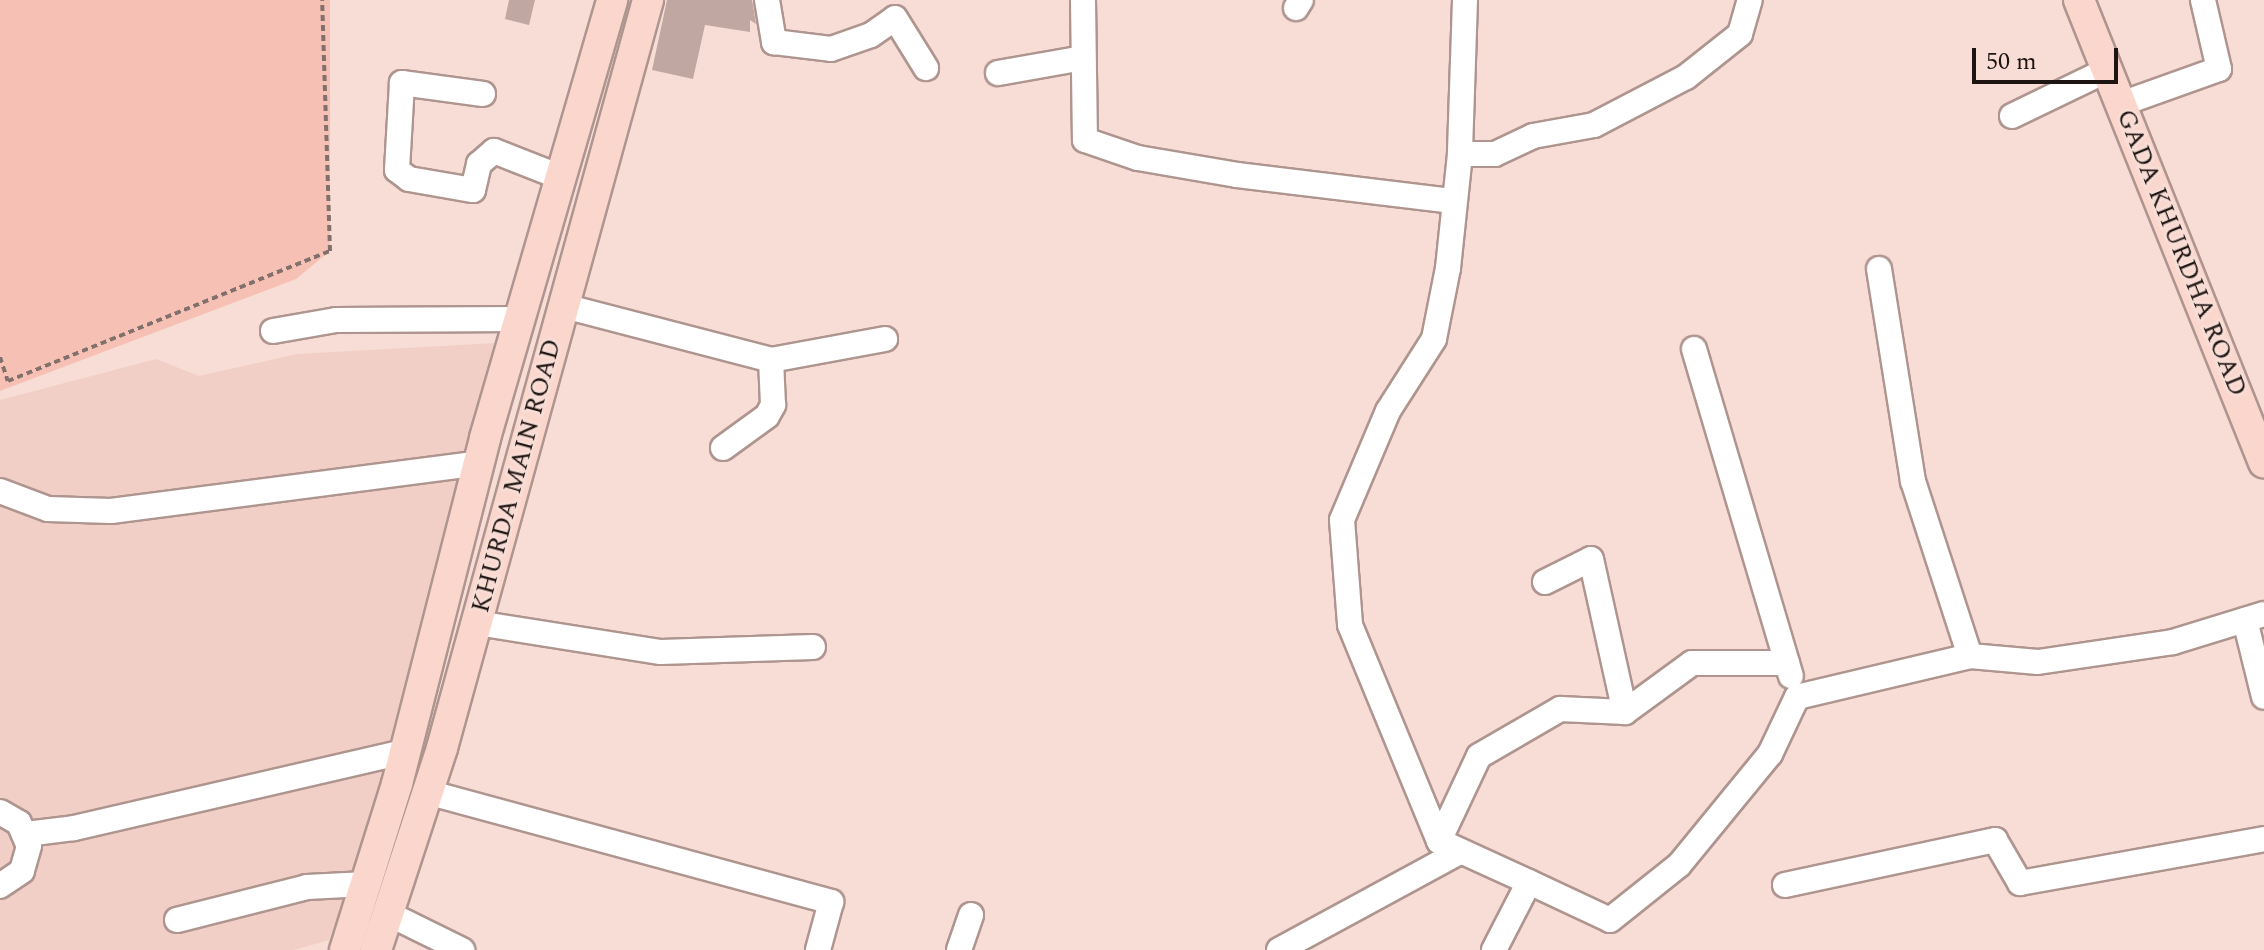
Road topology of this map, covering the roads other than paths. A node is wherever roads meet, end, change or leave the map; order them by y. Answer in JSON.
{"nodes":[{"id":1,"x":612,"y":0,"type":"edge"},
{"id":2,"x":648,"y":0,"type":"edge"},
{"id":3,"x":767,"y":0,"type":"edge"},
{"id":4,"x":1083,"y":0,"type":"edge"},
{"id":5,"x":1465,"y":0,"type":"edge"},
{"id":6,"x":1750,"y":0,"type":"edge"},
{"id":7,"x":2079,"y":0,"type":"edge"},
{"id":8,"x":2203,"y":0,"type":"edge"},
{"id":9,"x":893,"y":9,"type":"edge"},
{"id":10,"x":1083,"y":58,"type":"junction"},
{"id":11,"x":926,"y":68,"type":"dead end"},
{"id":12,"x":2107,"y":70,"type":"junction"},
{"id":13,"x":998,"y":73,"type":"dead end"},
{"id":14,"x":483,"y":94,"type":"dead end"},
{"id":15,"x":2121,"y":104,"type":"junction"},
{"id":16,"x":2012,"y":116,"type":"dead end"},
{"id":17,"x":1460,"y":154,"type":"junction"},
{"id":18,"x":560,"y":177,"type":"junction"},
{"id":19,"x":1453,"y":201,"type":"junction"},
{"id":20,"x":1879,"y":269,"type":"dead end"},
{"id":21,"x":564,"y":306,"type":"junction"},
{"id":22,"x":518,"y":319,"type":"junction"},
{"id":23,"x":273,"y":331,"type":"dead end"},
{"id":24,"x":885,"y":339,"type":"dead end"},
{"id":25,"x":1694,"y":349,"type":"dead end"},
{"id":26,"x":771,"y":360,"type":"junction"},
{"id":27,"x":723,"y":448,"type":"dead end"},
{"id":28,"x":2264,"y":462,"type":"edge"},
{"id":29,"x":480,"y":463,"type":"junction"},
{"id":30,"x":0,"y":491,"type":"edge"},
{"id":31,"x":1545,"y":582,"type":"dead end"},
{"id":32,"x":445,"y":608,"type":"junction"},
{"id":33,"x":2255,"y":617,"type":"edge"},
{"id":34,"x":477,"y":623,"type":"junction"},
{"id":35,"x":813,"y":647,"type":"dead end"},
{"id":36,"x":1970,"y":656,"type":"junction"},
{"id":37,"x":1787,"y":663,"type":"junction"},
{"id":38,"x":1797,"y":697,"type":"junction"},
{"id":39,"x":2264,"y":697,"type":"edge"},
{"id":40,"x":1625,"y":712,"type":"junction"},
{"id":41,"x":407,"y":751,"type":"junction"},
{"id":42,"x":427,"y":792,"type":"junction"},
{"id":43,"x":0,"y":812,"type":"edge"},
{"id":44,"x":26,"y":834,"type":"junction"},
{"id":45,"x":2264,"y":839,"type":"edge"},
{"id":46,"x":1450,"y":846,"type":"junction"},
{"id":47,"x":1529,"y":882,"type":"junction"},
{"id":48,"x":366,"y":884,"type":"junction"},
{"id":49,"x":1785,"y":885,"type":"dead end"},
{"id":50,"x":0,"y":886,"type":"edge"},
{"id":51,"x":387,"y":913,"type":"junction"},
{"id":52,"x":971,"y":915,"type":"dead end"},
{"id":53,"x":177,"y":920,"type":"dead end"},
{"id":54,"x":345,"y":950,"type":"edge"},
{"id":55,"x":376,"y":950,"type":"edge"},
{"id":56,"x":462,"y":950,"type":"edge"},
{"id":57,"x":818,"y":950,"type":"edge"},
{"id":58,"x":959,"y":950,"type":"edge"},
{"id":59,"x":1279,"y":950,"type":"edge"},
{"id":60,"x":1494,"y":950,"type":"edge"}],
"edges":[{"from":1,"to":18,"type":"main road","name":"KHURDA MAIN ROAD"},
{"from":2,"to":21,"type":"main road","name":"KHURDA MAIN ROAD"},
{"from":3,"to":9,"type":"street"},
{"from":4,"to":10,"type":"street"},
{"from":5,"to":17,"type":"street"},
{"from":6,"to":17,"type":"street"},
{"from":7,"to":12,"type":"main road","name":"GADA KHURDHA ROAD"},
{"from":8,"to":15,"type":"street"},
{"from":9,"to":11,"type":"street"},
{"from":10,"to":13,"type":"street"},
{"from":10,"to":19,"type":"street"},
{"from":12,"to":15,"type":"main road","name":"GADA KHURDHA ROAD"},
{"from":12,"to":16,"type":"street"},
{"from":14,"to":18,"type":"street"},
{"from":15,"to":28,"type":"main road","name":"GADA KHURDHA ROAD"},
{"from":17,"to":19,"type":"street"},
{"from":18,"to":22,"type":"main road","name":"KHURDA MAIN ROAD"},
{"from":19,"to":46,"type":"street"},
{"from":20,"to":36,"type":"street"},
{"from":21,"to":26,"type":"street"},
{"from":21,"to":34,"type":"main road","name":"KHURDA MAIN ROAD"},
{"from":22,"to":23,"type":"street"},
{"from":22,"to":29,"type":"main road","name":"KHURDA MAIN ROAD"},
{"from":24,"to":26,"type":"street"},
{"from":25,"to":37,"type":"street"},
{"from":26,"to":27,"type":"street"},
{"from":29,"to":30,"type":"street"},
{"from":29,"to":32,"type":"main road","name":"KHURDA MAIN ROAD"},
{"from":31,"to":40,"type":"street"},
{"from":32,"to":34,"type":"main road"},
{"from":32,"to":41,"type":"main road","name":"KHURDA MAIN ROAD"},
{"from":33,"to":36,"type":"street"},
{"from":33,"to":39,"type":"street"},
{"from":34,"to":35,"type":"street"},
{"from":34,"to":42,"type":"main road","name":"KHURDA MAIN ROAD"},
{"from":36,"to":38,"type":"street"},
{"from":37,"to":38,"type":"street"},
{"from":37,"to":40,"type":"street"},
{"from":38,"to":47,"type":"street"},
{"from":40,"to":46,"type":"street"},
{"from":41,"to":44,"type":"street"},
{"from":41,"to":48,"type":"main road","name":"KHURDA MAIN ROAD"},
{"from":42,"to":51,"type":"main road","name":"KHURDA MAIN ROAD"},
{"from":42,"to":57,"type":"street"},
{"from":43,"to":44,"type":"street"},
{"from":44,"to":50,"type":"street"},
{"from":45,"to":49,"type":"street"},
{"from":46,"to":47,"type":"street"},
{"from":46,"to":59,"type":"street"},
{"from":47,"to":60,"type":"street"},
{"from":48,"to":53,"type":"street"},
{"from":48,"to":54,"type":"main road","name":"KHURDA MAIN ROAD"},
{"from":51,"to":55,"type":"main road","name":"KHURDA MAIN ROAD"},
{"from":51,"to":56,"type":"street"},
{"from":52,"to":58,"type":"street"}]}
